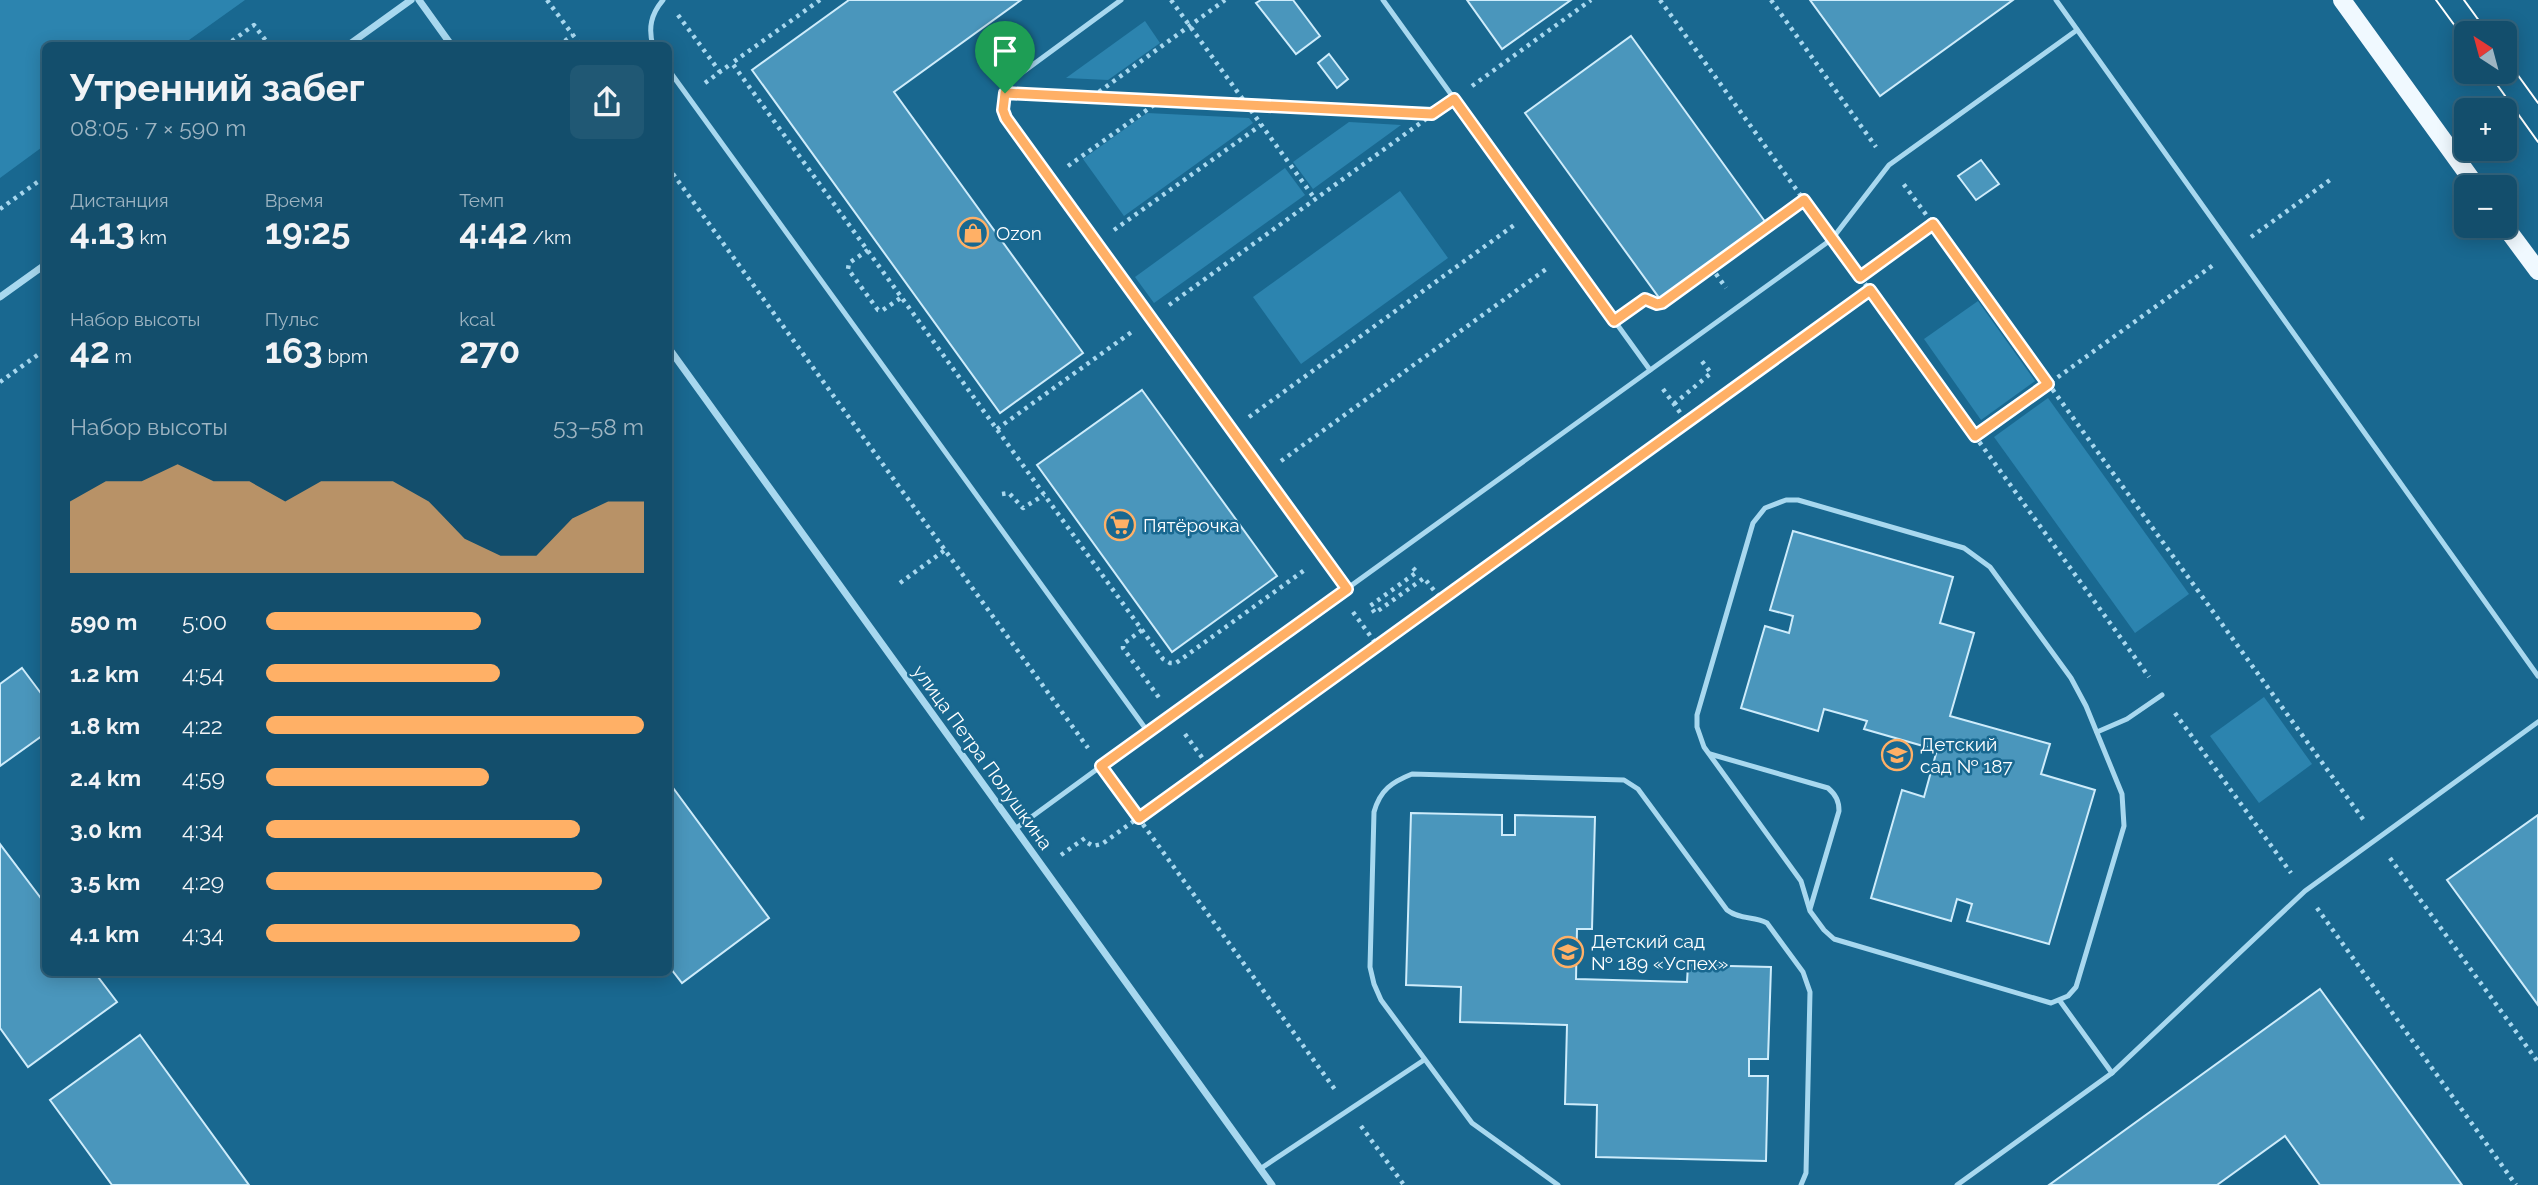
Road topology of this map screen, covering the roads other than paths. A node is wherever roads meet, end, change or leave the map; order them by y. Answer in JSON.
{"nodes":[{"id":1,"x":411,"y":0,"type":"edge"},
{"id":2,"x":419,"y":0,"type":"edge"},
{"id":3,"x":663,"y":0,"type":"edge"},
{"id":4,"x":1121,"y":0,"type":"edge"},
{"id":5,"x":1382,"y":0,"type":"edge"},
{"id":6,"x":2056,"y":0,"type":"edge"},
{"id":7,"x":2342,"y":0,"type":"edge"},
{"id":8,"x":2077,"y":30,"type":"junction"},
{"id":9,"x":353,"y":42,"type":"edge"},
{"id":10,"x":449,"y":42,"type":"edge"},
{"id":11,"x":652,"y":42,"type":"edge"},
{"id":12,"x":672,"y":75,"type":"edge"},
{"id":13,"x":2468,"y":175,"type":"edge"},
{"id":14,"x":2514,"y":238,"type":"edge"},
{"id":15,"x":42,"y":267,"type":"edge"},
{"id":16,"x":2538,"y":271,"type":"edge"},
{"id":17,"x":0,"y":297,"type":"edge"},
{"id":18,"x":672,"y":353,"type":"edge"},
{"id":19,"x":1650,"y":370,"type":"junction"},
{"id":20,"x":1347,"y":589,"type":"junction"},
{"id":21,"x":2538,"y":676,"type":"edge"},
{"id":22,"x":2162,"y":695,"type":"road end"},
{"id":23,"x":2538,"y":722,"type":"edge"},
{"id":24,"x":1148,"y":732,"type":"junction"},
{"id":25,"x":2097,"y":732,"type":"junction"},
{"id":26,"x":1710,"y":754,"type":"junction"},
{"id":27,"x":1015,"y":829,"type":"junction"},
{"id":28,"x":1810,"y":911,"type":"junction"},
{"id":29,"x":2060,"y":1001,"type":"junction"},
{"id":30,"x":1424,"y":1060,"type":"junction"},
{"id":31,"x":2112,"y":1073,"type":"junction"},
{"id":32,"x":1260,"y":1169,"type":"junction"},
{"id":33,"x":1272,"y":1185,"type":"edge"},
{"id":34,"x":1558,"y":1185,"type":"edge"},
{"id":35,"x":1801,"y":1185,"type":"edge"},
{"id":36,"x":1957,"y":1185,"type":"edge"}],
"edges":[{"from":1,"to":9,"type":"street"},
{"from":2,"to":10,"type":"street"},
{"from":3,"to":11,"type":"lane"},
{"from":4,"to":20,"type":"lane"},
{"from":5,"to":19,"type":"lane"},
{"from":6,"to":8,"type":"lane"},
{"from":7,"to":13,"type":"main road"},
{"from":8,"to":19,"type":"lane"},
{"from":8,"to":21,"type":"lane"},
{"from":12,"to":24,"type":"lane"},
{"from":14,"to":16,"type":"main road"},
{"from":15,"to":17,"type":"street"},
{"from":18,"to":27,"type":"street","name":"улица Петра Полушкина"},
{"from":19,"to":20,"type":"lane"},
{"from":20,"to":24,"type":"lane"},
{"from":22,"to":25,"type":"lane"},
{"from":23,"to":31,"type":"lane"},
{"from":24,"to":27,"type":"lane"},
{"from":25,"to":26,"type":"lane"},
{"from":25,"to":29,"type":"lane"},
{"from":26,"to":28,"type":"lane"},
{"from":26,"to":28,"type":"lane"},
{"from":27,"to":32,"type":"street","name":"улица Петра Полушкина"},
{"from":28,"to":29,"type":"lane"},
{"from":29,"to":31,"type":"lane"},
{"from":30,"to":32,"type":"lane"},
{"from":30,"to":34,"type":"lane"},
{"from":30,"to":35,"type":"lane"},
{"from":31,"to":36,"type":"lane"},
{"from":32,"to":33,"type":"street","name":"улица Петра Полушкина"}]}
